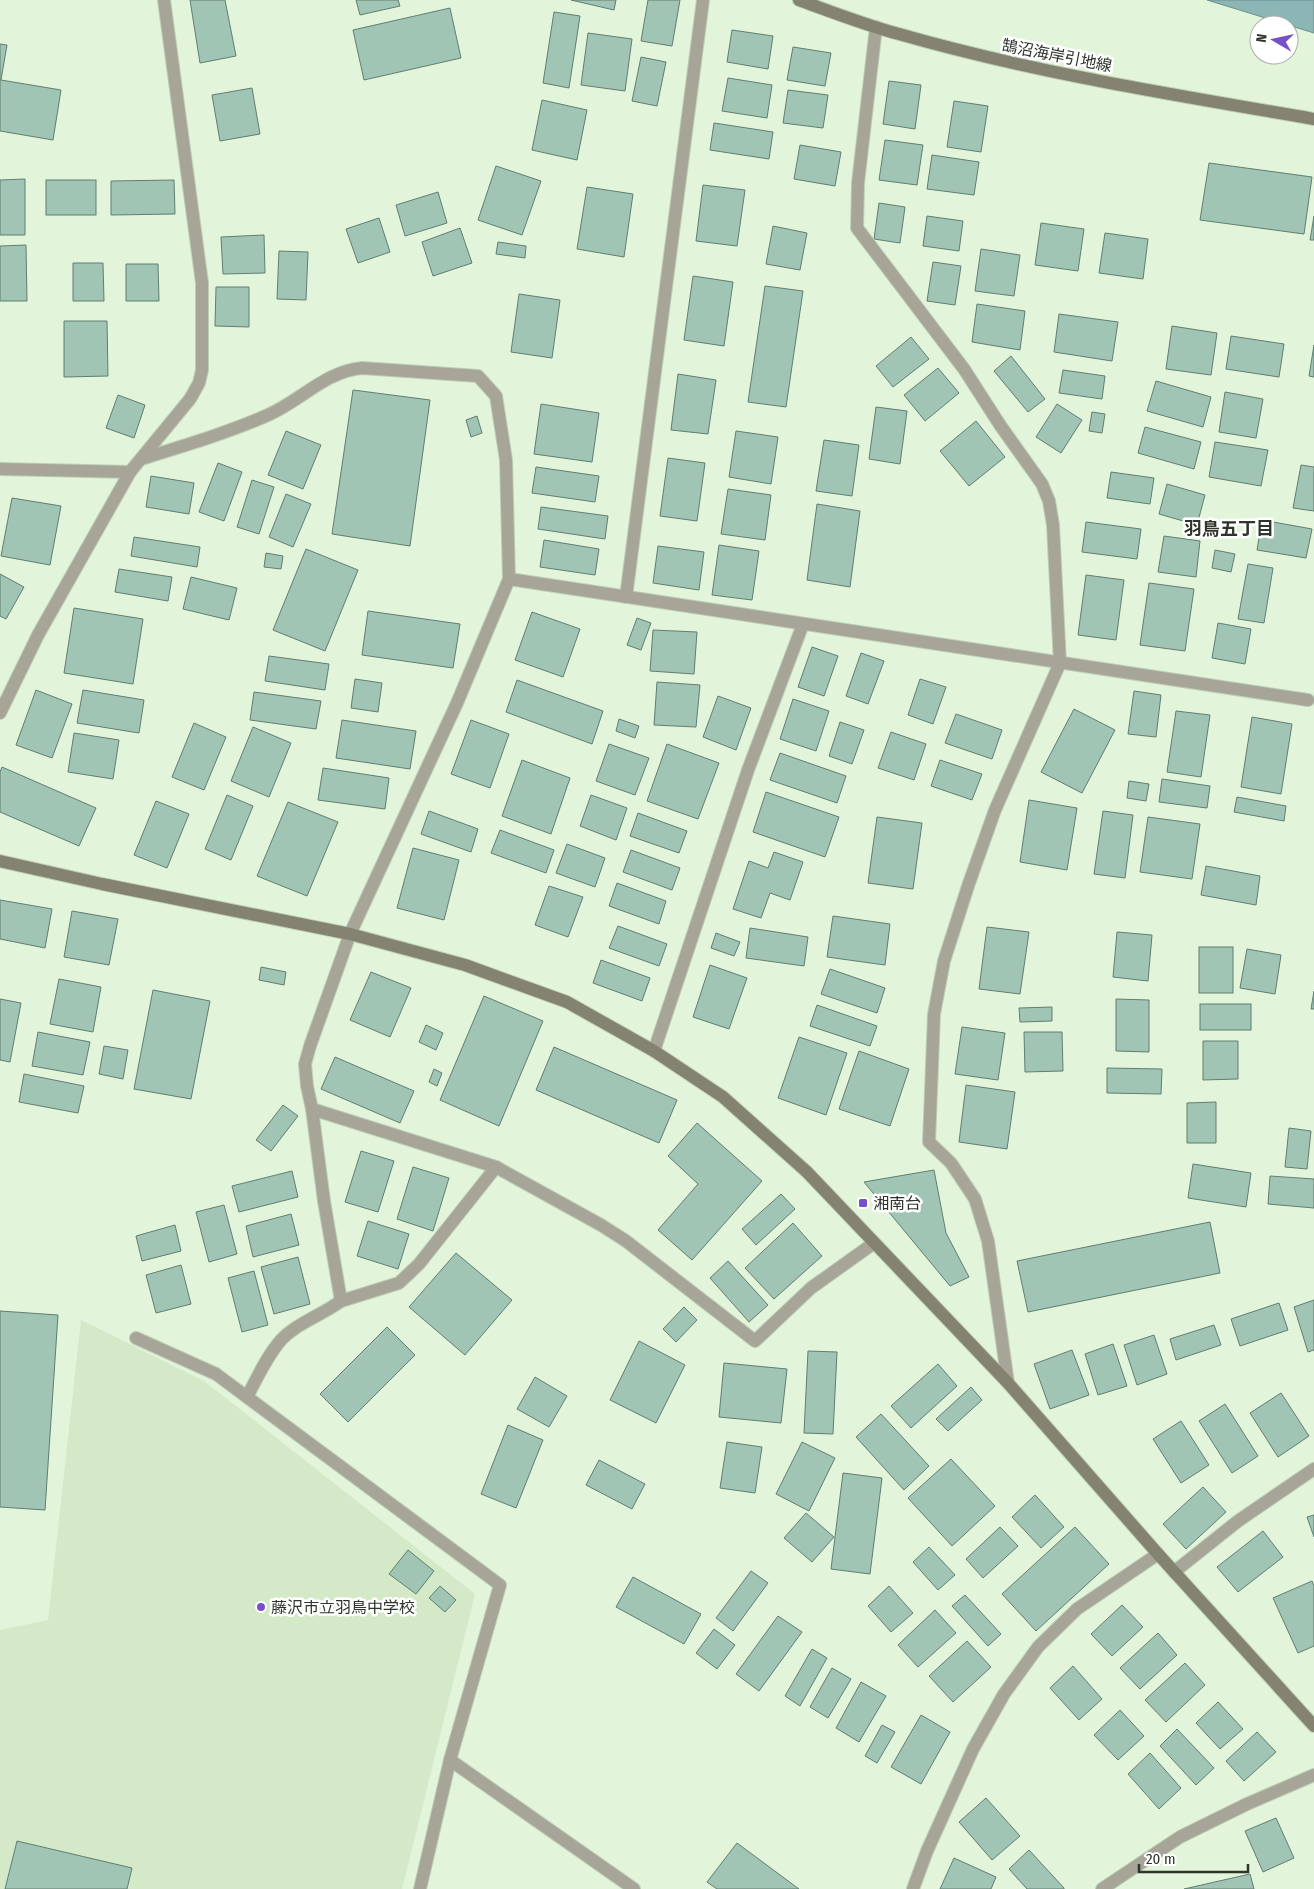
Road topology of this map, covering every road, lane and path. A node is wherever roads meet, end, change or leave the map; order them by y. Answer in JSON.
{"nodes":[{"id":1,"x":164,"y":0,"type":"edge"},
{"id":2,"x":703,"y":0,"type":"edge"},
{"id":3,"x":799,"y":0,"type":"edge"},
{"id":4,"x":876,"y":27,"type":"junction"},
{"id":5,"x":1314,"y":119,"type":"edge"},
{"id":6,"x":141,"y":460,"type":"junction"},
{"id":7,"x":0,"y":469,"type":"edge"},
{"id":8,"x":130,"y":472,"type":"junction"},
{"id":9,"x":509,"y":579,"type":"junction"},
{"id":10,"x":626,"y":597,"type":"junction"},
{"id":11,"x":803,"y":624,"type":"junction"},
{"id":12,"x":1060,"y":663,"type":"junction"},
{"id":13,"x":1308,"y":700,"type":"dead end"},
{"id":14,"x":0,"y":713,"type":"edge"},
{"id":15,"x":0,"y":861,"type":"edge"},
{"id":16,"x":350,"y":934,"type":"junction"},
{"id":17,"x":654,"y":1051,"type":"junction"},
{"id":18,"x":312,"y":1109,"type":"junction"},
{"id":19,"x":496,"y":1167,"type":"junction"},
{"id":20,"x":874,"y":1243,"type":"junction"},
{"id":21,"x":341,"y":1301,"type":"junction"},
{"id":22,"x":136,"y":1338,"type":"dead end"},
{"id":23,"x":1008,"y":1383,"type":"junction"},
{"id":24,"x":246,"y":1397,"type":"junction"},
{"id":25,"x":1314,"y":1469,"type":"edge"},
{"id":26,"x":1158,"y":1554,"type":"junction"},
{"id":27,"x":1174,"y":1572,"type":"junction"},
{"id":28,"x":1314,"y":1726,"type":"edge"},
{"id":29,"x":450,"y":1760,"type":"junction"},
{"id":30,"x":1314,"y":1775,"type":"edge"},
{"id":31,"x":420,"y":1889,"type":"edge"},
{"id":32,"x":634,"y":1889,"type":"edge"},
{"id":33,"x":913,"y":1889,"type":"edge"},
{"id":34,"x":1102,"y":1889,"type":"edge"}],
"edges":[{"from":1,"to":6,"type":"street"},
{"from":2,"to":10,"type":"street"},
{"from":3,"to":4,"type":"street","name":"鵠沼海岸引地線"},
{"from":4,"to":5,"type":"street","name":"鵠沼海岸引地線"},
{"from":4,"to":12,"type":"street"},
{"from":6,"to":8,"type":"street"},
{"from":6,"to":9,"type":"street"},
{"from":7,"to":8,"type":"street"},
{"from":8,"to":14,"type":"street"},
{"from":9,"to":10,"type":"street"},
{"from":9,"to":16,"type":"street"},
{"from":10,"to":11,"type":"street"},
{"from":11,"to":12,"type":"street"},
{"from":11,"to":17,"type":"street"},
{"from":12,"to":13,"type":"street"},
{"from":12,"to":23,"type":"street"},
{"from":15,"to":16,"type":"street"},
{"from":16,"to":17,"type":"street"},
{"from":16,"to":18,"type":"street"},
{"from":17,"to":20,"type":"street"},
{"from":18,"to":19,"type":"street"},
{"from":18,"to":21,"type":"street"},
{"from":19,"to":20,"type":"street"},
{"from":19,"to":21,"type":"street"},
{"from":20,"to":23,"type":"street"},
{"from":21,"to":24,"type":"street"},
{"from":22,"to":24,"type":"street"},
{"from":23,"to":26,"type":"street"},
{"from":24,"to":29,"type":"street"},
{"from":25,"to":27,"type":"street"},
{"from":26,"to":27,"type":"street"},
{"from":26,"to":33,"type":"street"},
{"from":27,"to":28,"type":"street"},
{"from":29,"to":31,"type":"street"},
{"from":29,"to":32,"type":"street"},
{"from":30,"to":34,"type":"street"}]}
